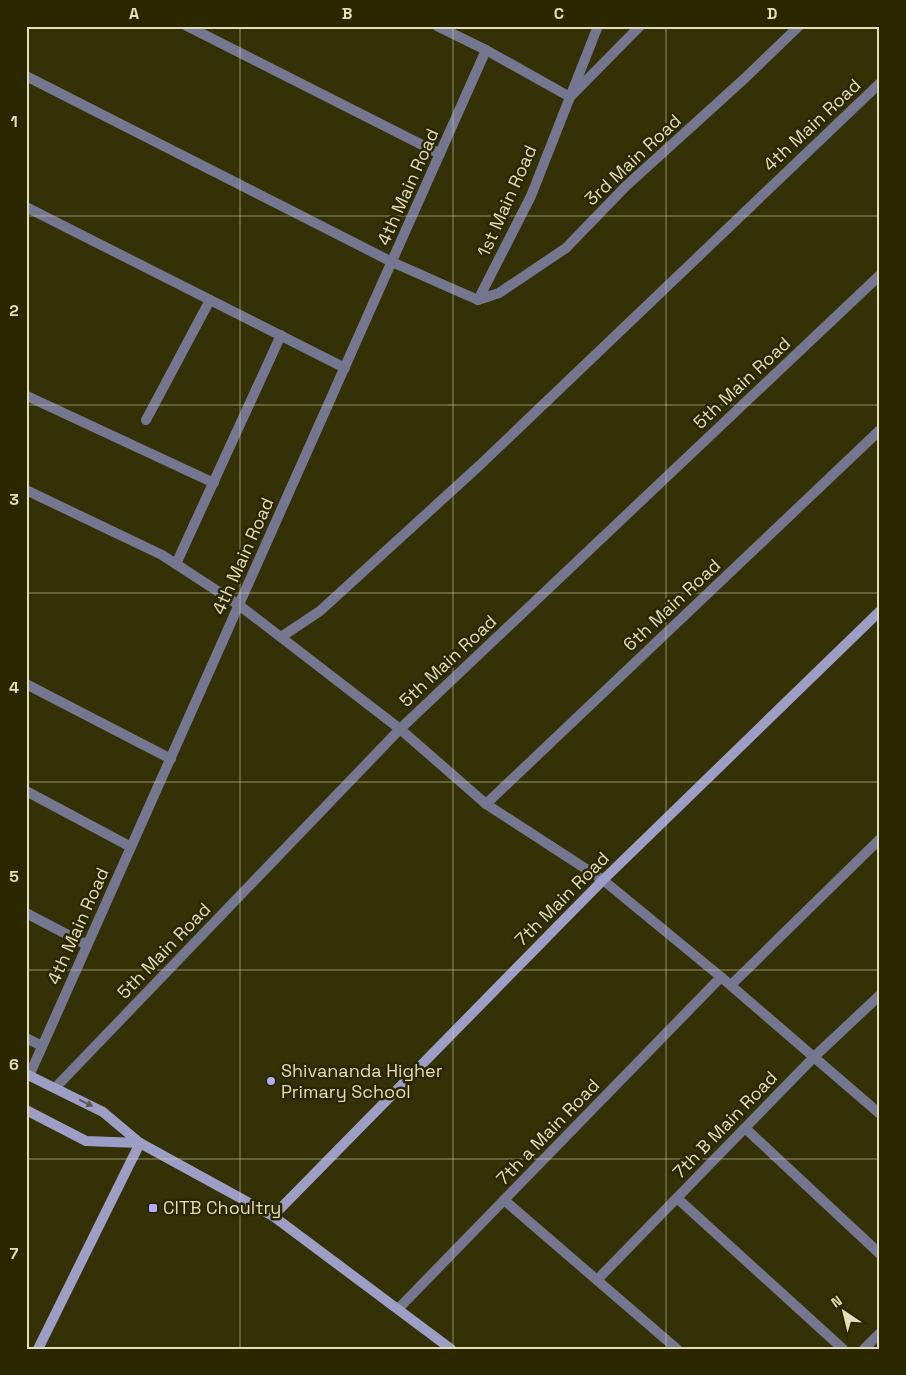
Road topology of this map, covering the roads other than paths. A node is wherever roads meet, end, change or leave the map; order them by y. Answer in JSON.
{"nodes":[{"id":1,"x":187,"y":26,"type":"edge"},
{"id":2,"x":437,"y":26,"type":"edge"},
{"id":3,"x":598,"y":26,"type":"edge"},
{"id":4,"x":640,"y":26,"type":"edge"},
{"id":5,"x":799,"y":26,"type":"edge"},
{"id":6,"x":486,"y":50,"type":"junction"},
{"id":7,"x":26,"y":76,"type":"edge"},
{"id":8,"x":880,"y":83,"type":"edge"},
{"id":9,"x":570,"y":97,"type":"junction"},
{"id":10,"x":440,"y":154,"type":"junction"},
{"id":11,"x":26,"y":207,"type":"edge"},
{"id":12,"x":392,"y":262,"type":"junction"},
{"id":13,"x":880,"y":275,"type":"edge"},
{"id":14,"x":210,"y":300,"type":"junction"},
{"id":15,"x":478,"y":300,"type":"junction"},
{"id":16,"x":281,"y":335,"type":"junction"},
{"id":17,"x":345,"y":368,"type":"junction"},
{"id":18,"x":27,"y":394,"type":"edge"},
{"id":19,"x":146,"y":420,"type":"dead end"},
{"id":20,"x":880,"y":430,"type":"edge"},
{"id":21,"x":214,"y":483,"type":"junction"},
{"id":22,"x":26,"y":490,"type":"edge"},
{"id":23,"x":176,"y":564,"type":"junction"},
{"id":24,"x":239,"y":605,"type":"junction"},
{"id":25,"x":880,"y":611,"type":"edge"},
{"id":26,"x":281,"y":637,"type":"junction"},
{"id":27,"x":26,"y":684,"type":"edge"},
{"id":28,"x":400,"y":729,"type":"junction"},
{"id":29,"x":171,"y":759,"type":"junction"},
{"id":30,"x":26,"y":791,"type":"edge"},
{"id":31,"x":486,"y":804,"type":"junction"},
{"id":32,"x":880,"y":839,"type":"edge"},
{"id":33,"x":131,"y":847,"type":"junction"},
{"id":34,"x":602,"y":880,"type":"junction"},
{"id":35,"x":26,"y":914,"type":"edge"},
{"id":36,"x":87,"y":945,"type":"junction"},
{"id":37,"x":721,"y":976,"type":"junction"},
{"id":38,"x":731,"y":985,"type":"junction"},
{"id":39,"x":880,"y":995,"type":"edge"},
{"id":40,"x":26,"y":1038,"type":"edge"},
{"id":41,"x":42,"y":1046,"type":"junction"},
{"id":42,"x":814,"y":1057,"type":"junction"},
{"id":43,"x":28,"y":1075,"type":"edge"},
{"id":44,"x":55,"y":1088,"type":"junction"},
{"id":45,"x":26,"y":1110,"type":"edge"},
{"id":46,"x":880,"y":1114,"type":"edge"},
{"id":47,"x":745,"y":1128,"type":"junction"},
{"id":48,"x":140,"y":1143,"type":"junction"},
{"id":49,"x":677,"y":1198,"type":"junction"},
{"id":50,"x":504,"y":1200,"type":"junction"},
{"id":51,"x":273,"y":1216,"type":"junction"},
{"id":52,"x":880,"y":1254,"type":"edge"},
{"id":53,"x":597,"y":1280,"type":"junction"},
{"id":54,"x":398,"y":1309,"type":"junction"},
{"id":55,"x":880,"y":1333,"type":"edge"},
{"id":56,"x":38,"y":1349,"type":"edge"},
{"id":57,"x":451,"y":1349,"type":"edge"},
{"id":58,"x":677,"y":1349,"type":"edge"},
{"id":59,"x":843,"y":1349,"type":"edge"},
{"id":60,"x":864,"y":1349,"type":"edge"}],
"edges":[{"from":1,"to":10,"type":"street"},
{"from":2,"to":6,"type":"street"},
{"from":3,"to":9,"type":"street","name":"1st Main Road"},
{"from":4,"to":9,"type":"street"},
{"from":5,"to":15,"type":"street","name":"3rd Main Road"},
{"from":6,"to":9,"type":"street"},
{"from":6,"to":10,"type":"street","name":"4th Main Road"},
{"from":7,"to":12,"type":"street"},
{"from":8,"to":26,"type":"street","name":"4th Main Road"},
{"from":9,"to":15,"type":"street","name":"1st Main Road"},
{"from":10,"to":12,"type":"street","name":"4th Main Road"},
{"from":11,"to":14,"type":"street"},
{"from":12,"to":15,"type":"street"},
{"from":12,"to":17,"type":"street","name":"4th Main Road"},
{"from":13,"to":28,"type":"street","name":"5th Main Road"},
{"from":14,"to":16,"type":"street"},
{"from":14,"to":19,"type":"street"},
{"from":16,"to":17,"type":"street"},
{"from":16,"to":21,"type":"street"},
{"from":17,"to":24,"type":"street","name":"4th Main Road"},
{"from":18,"to":21,"type":"street"},
{"from":20,"to":31,"type":"street","name":"6th Main Road"},
{"from":21,"to":23,"type":"street"},
{"from":22,"to":23,"type":"street"},
{"from":23,"to":24,"type":"street"},
{"from":24,"to":26,"type":"street"},
{"from":24,"to":29,"type":"street","name":"4th Main Road"},
{"from":25,"to":34,"type":"street","name":"7th Main Road"},
{"from":26,"to":28,"type":"street"},
{"from":27,"to":29,"type":"street"},
{"from":28,"to":31,"type":"street"},
{"from":28,"to":44,"type":"street","name":"5th Main Road"},
{"from":29,"to":33,"type":"street","name":"4th Main Road"},
{"from":30,"to":33,"type":"street"},
{"from":31,"to":34,"type":"street"},
{"from":32,"to":38,"type":"street"},
{"from":33,"to":36,"type":"street","name":"4th Main Road"},
{"from":34,"to":37,"type":"street"},
{"from":34,"to":51,"type":"street","name":"7th Main Road"},
{"from":35,"to":36,"type":"street"},
{"from":36,"to":41,"type":"street","name":"4th Main Road"},
{"from":37,"to":38,"type":"street"},
{"from":37,"to":50,"type":"street","name":"7th a Main Road"},
{"from":38,"to":42,"type":"street"},
{"from":39,"to":42,"type":"street","name":"7th B Main Road"},
{"from":40,"to":41,"type":"street"},
{"from":41,"to":43,"type":"street","name":"4th Main Road"},
{"from":42,"to":46,"type":"street"},
{"from":42,"to":47,"type":"street","name":"7th B Main Road"},
{"from":43,"to":44,"type":"street"},
{"from":44,"to":48,"type":"street","one_way":true},
{"from":45,"to":48,"type":"street"},
{"from":47,"to":49,"type":"street","name":"7th B Main Road"},
{"from":47,"to":52,"type":"street"},
{"from":48,"to":51,"type":"street"},
{"from":48,"to":56,"type":"street"},
{"from":49,"to":53,"type":"street","name":"7th B Main Road"},
{"from":49,"to":59,"type":"street"},
{"from":50,"to":53,"type":"street"},
{"from":50,"to":54,"type":"street","name":"7th a Main Road"},
{"from":51,"to":54,"type":"street"},
{"from":53,"to":58,"type":"street"},
{"from":54,"to":57,"type":"street"},
{"from":55,"to":60,"type":"street"}]}
